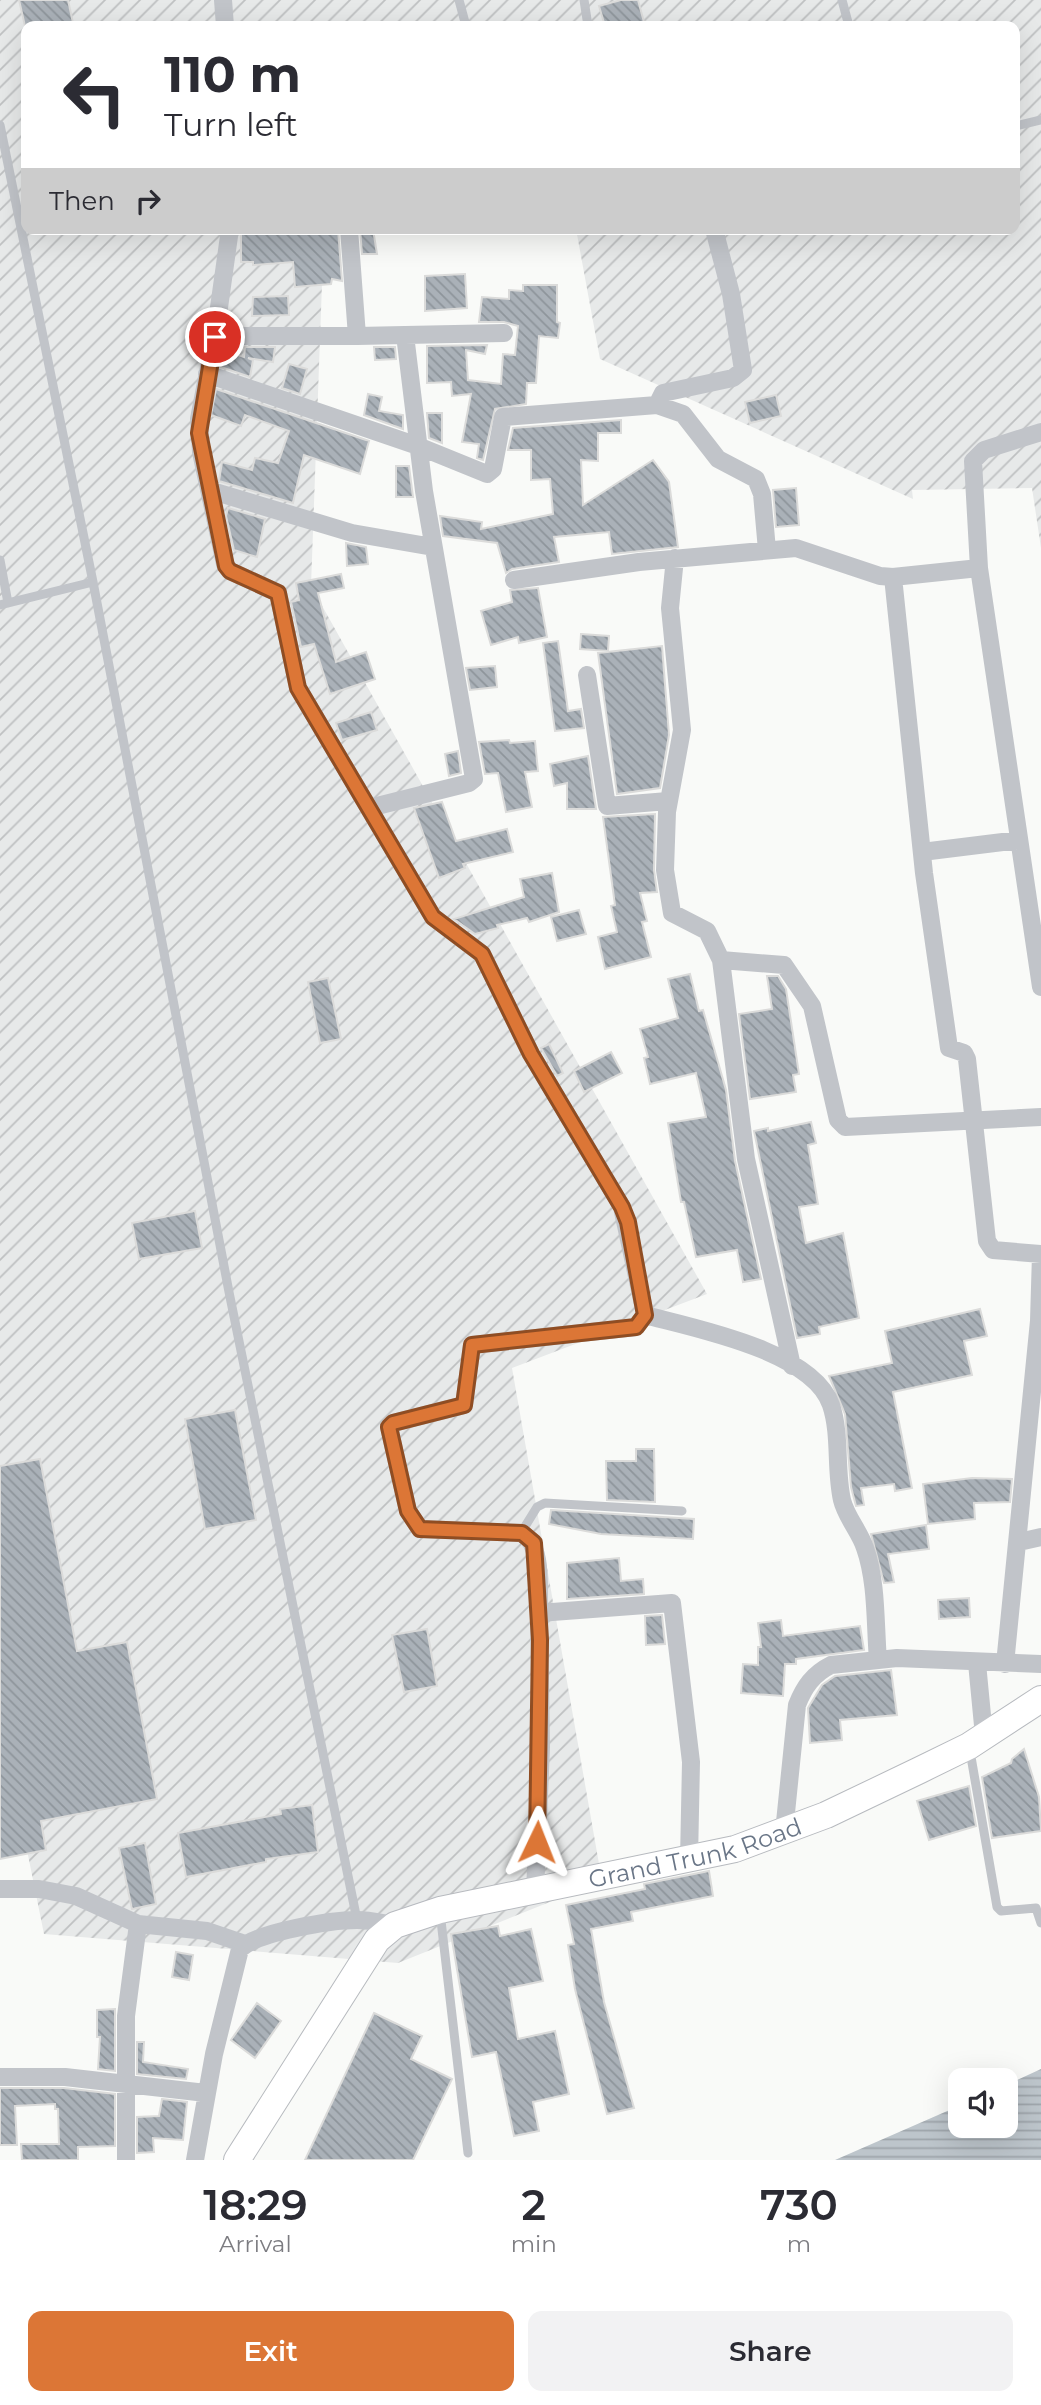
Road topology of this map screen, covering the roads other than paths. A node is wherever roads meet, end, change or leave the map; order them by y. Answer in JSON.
{"nodes":[{"id":1,"x":223,"y":0,"type":"edge"},
{"id":2,"x":459,"y":0,"type":"edge"},
{"id":3,"x":584,"y":0,"type":"edge"},
{"id":4,"x":842,"y":0,"type":"edge"},
{"id":5,"x":225,"y":21,"type":"edge"},
{"id":6,"x":465,"y":21,"type":"edge"},
{"id":7,"x":587,"y":21,"type":"edge"},
{"id":8,"x":848,"y":21,"type":"edge"},
{"id":9,"x":1041,"y":120,"type":"edge"},
{"id":10,"x":0,"y":125,"type":"edge"},
{"id":11,"x":1020,"y":125,"type":"edge"},
{"id":12,"x":21,"y":228,"type":"edge"},
{"id":13,"x":22,"y":235,"type":"edge"},
{"id":14,"x":229,"y":235,"type":"edge"},
{"id":15,"x":349,"y":235,"type":"edge"},
{"id":16,"x":715,"y":235,"type":"edge"},
{"id":17,"x":503,"y":333,"type":"dead end"},
{"id":18,"x":405,"y":335,"type":"junction"},
{"id":19,"x":357,"y":336,"type":"junction"},
{"id":20,"x":215,"y":337,"type":"junction"},
{"id":21,"x":207,"y":374,"type":"junction"},
{"id":22,"x":657,"y":405,"type":"junction"},
{"id":23,"x":1041,"y":432,"type":"edge"},
{"id":24,"x":418,"y":446,"type":"junction"},
{"id":25,"x":209,"y":490,"type":"junction"},
{"id":26,"x":433,"y":547,"type":"junction"},
{"id":27,"x":767,"y":551,"type":"junction"},
{"id":28,"x":675,"y":558,"type":"junction"},
{"id":29,"x":0,"y":560,"type":"edge"},
{"id":30,"x":979,"y":568,"type":"junction"},
{"id":31,"x":893,"y":577,"type":"junction"},
{"id":32,"x":514,"y":580,"type":"dead end"},
{"id":33,"x":93,"y":582,"type":"junction"},
{"id":34,"x":4,"y":604,"type":"edge"},
{"id":35,"x":587,"y":676,"type":"dead end"},
{"id":36,"x":668,"y":802,"type":"junction"},
{"id":37,"x":369,"y":808,"type":"junction"},
{"id":38,"x":1019,"y":839,"type":"junction"},
{"id":39,"x":922,"y":852,"type":"junction"},
{"id":40,"x":721,"y":960,"type":"junction"},
{"id":41,"x":1041,"y":987,"type":"edge"},
{"id":42,"x":1041,"y":1117,"type":"edge"},
{"id":43,"x":975,"y":1122,"type":"junction"},
{"id":44,"x":1041,"y":1254,"type":"edge"},
{"id":45,"x":645,"y":1315,"type":"junction"},
{"id":46,"x":792,"y":1366,"type":"junction"},
{"id":47,"x":682,"y":1511,"type":"dead end"},
{"id":48,"x":522,"y":1533,"type":"junction"},
{"id":49,"x":1041,"y":1537,"type":"edge"},
{"id":50,"x":1019,"y":1542,"type":"junction"},
{"id":51,"x":539,"y":1613,"type":"junction"},
{"id":52,"x":878,"y":1660,"type":"junction"},
{"id":53,"x":978,"y":1663,"type":"junction"},
{"id":54,"x":1005,"y":1664,"type":"junction"},
{"id":55,"x":1041,"y":1664,"type":"edge"},
{"id":56,"x":1041,"y":1699,"type":"edge"},
{"id":57,"x":977,"y":1741,"type":"junction"},
{"id":58,"x":784,"y":1832,"type":"junction"},
{"id":59,"x":690,"y":1860,"type":"junction"},
{"id":60,"x":0,"y":1889,"type":"edge"},
{"id":61,"x":536,"y":1892,"type":"junction"},
{"id":62,"x":440,"y":1910,"type":"junction"},
{"id":63,"x":357,"y":1920,"type":"junction"},
{"id":64,"x":1041,"y":1923,"type":"edge"},
{"id":65,"x":138,"y":1924,"type":"junction"},
{"id":66,"x":395,"y":1925,"type":"junction"},
{"id":67,"x":245,"y":1944,"type":"junction"},
{"id":68,"x":0,"y":2077,"type":"edge"},
{"id":69,"x":124,"y":2082,"type":"junction"},
{"id":70,"x":206,"y":2093,"type":"junction"},
{"id":71,"x":468,"y":2152,"type":"dead end"},
{"id":72,"x":126,"y":2160,"type":"edge"},
{"id":73,"x":195,"y":2160,"type":"edge"},
{"id":74,"x":237,"y":2160,"type":"edge"}],
"edges":[{"from":1,"to":5,"type":"street"},
{"from":2,"to":6,"type":"lane"},
{"from":3,"to":7,"type":"lane"},
{"from":4,"to":8,"type":"lane"},
{"from":9,"to":11,"type":"lane"},
{"from":10,"to":12,"type":"lane"},
{"from":13,"to":33,"type":"lane"},
{"from":14,"to":20,"type":"street"},
{"from":15,"to":19,"type":"street"},
{"from":16,"to":22,"type":"street"},
{"from":17,"to":18,"type":"street"},
{"from":18,"to":19,"type":"street"},
{"from":18,"to":24,"type":"street"},
{"from":19,"to":20,"type":"street"},
{"from":20,"to":21,"type":"street"},
{"from":21,"to":24,"type":"street"},
{"from":21,"to":25,"type":"street"},
{"from":22,"to":24,"type":"street"},
{"from":22,"to":27,"type":"street"},
{"from":23,"to":30,"type":"street"},
{"from":24,"to":26,"type":"street"},
{"from":25,"to":26,"type":"street"},
{"from":25,"to":37,"type":"street"},
{"from":26,"to":37,"type":"street"},
{"from":27,"to":28,"type":"street"},
{"from":27,"to":31,"type":"street"},
{"from":28,"to":32,"type":"street"},
{"from":28,"to":36,"type":"street"},
{"from":29,"to":34,"type":"lane"},
{"from":30,"to":31,"type":"street"},
{"from":30,"to":38,"type":"street"},
{"from":31,"to":39,"type":"street"},
{"from":33,"to":34,"type":"lane"},
{"from":33,"to":63,"type":"lane"},
{"from":35,"to":36,"type":"street"},
{"from":36,"to":40,"type":"street"},
{"from":37,"to":45,"type":"street"},
{"from":38,"to":39,"type":"street"},
{"from":38,"to":41,"type":"street"},
{"from":39,"to":43,"type":"street"},
{"from":40,"to":43,"type":"street"},
{"from":40,"to":46,"type":"street"},
{"from":42,"to":43,"type":"street"},
{"from":43,"to":44,"type":"street"},
{"from":44,"to":50,"type":"street"},
{"from":45,"to":46,"type":"street"},
{"from":45,"to":48,"type":"street"},
{"from":46,"to":52,"type":"street"},
{"from":47,"to":48,"type":"lane"},
{"from":48,"to":51,"type":"street"},
{"from":49,"to":50,"type":"street"},
{"from":50,"to":54,"type":"street"},
{"from":51,"to":59,"type":"street"},
{"from":51,"to":61,"type":"street"},
{"from":52,"to":53,"type":"street"},
{"from":52,"to":58,"type":"street"},
{"from":53,"to":54,"type":"street"},
{"from":53,"to":57,"type":"street"},
{"from":54,"to":55,"type":"street"},
{"from":56,"to":57,"type":"main road","name":"Grand Trunk Road"},
{"from":57,"to":58,"type":"main road","name":"Grand Trunk Road"},
{"from":57,"to":64,"type":"lane"},
{"from":58,"to":59,"type":"main road","name":"Grand Trunk Road"},
{"from":59,"to":61,"type":"main road","name":"Grand Trunk Road"},
{"from":60,"to":65,"type":"street"},
{"from":61,"to":62,"type":"main road","name":"Grand Trunk Road"},
{"from":62,"to":66,"type":"main road","name":"Grand Trunk Road"},
{"from":62,"to":71,"type":"lane"},
{"from":63,"to":66,"type":"street"},
{"from":63,"to":67,"type":"street"},
{"from":65,"to":67,"type":"street"},
{"from":65,"to":69,"type":"street"},
{"from":66,"to":74,"type":"main road","name":"Grand Trunk Road"},
{"from":67,"to":70,"type":"street"},
{"from":68,"to":69,"type":"street"},
{"from":69,"to":70,"type":"street"},
{"from":69,"to":72,"type":"street"},
{"from":70,"to":73,"type":"street"}]}
